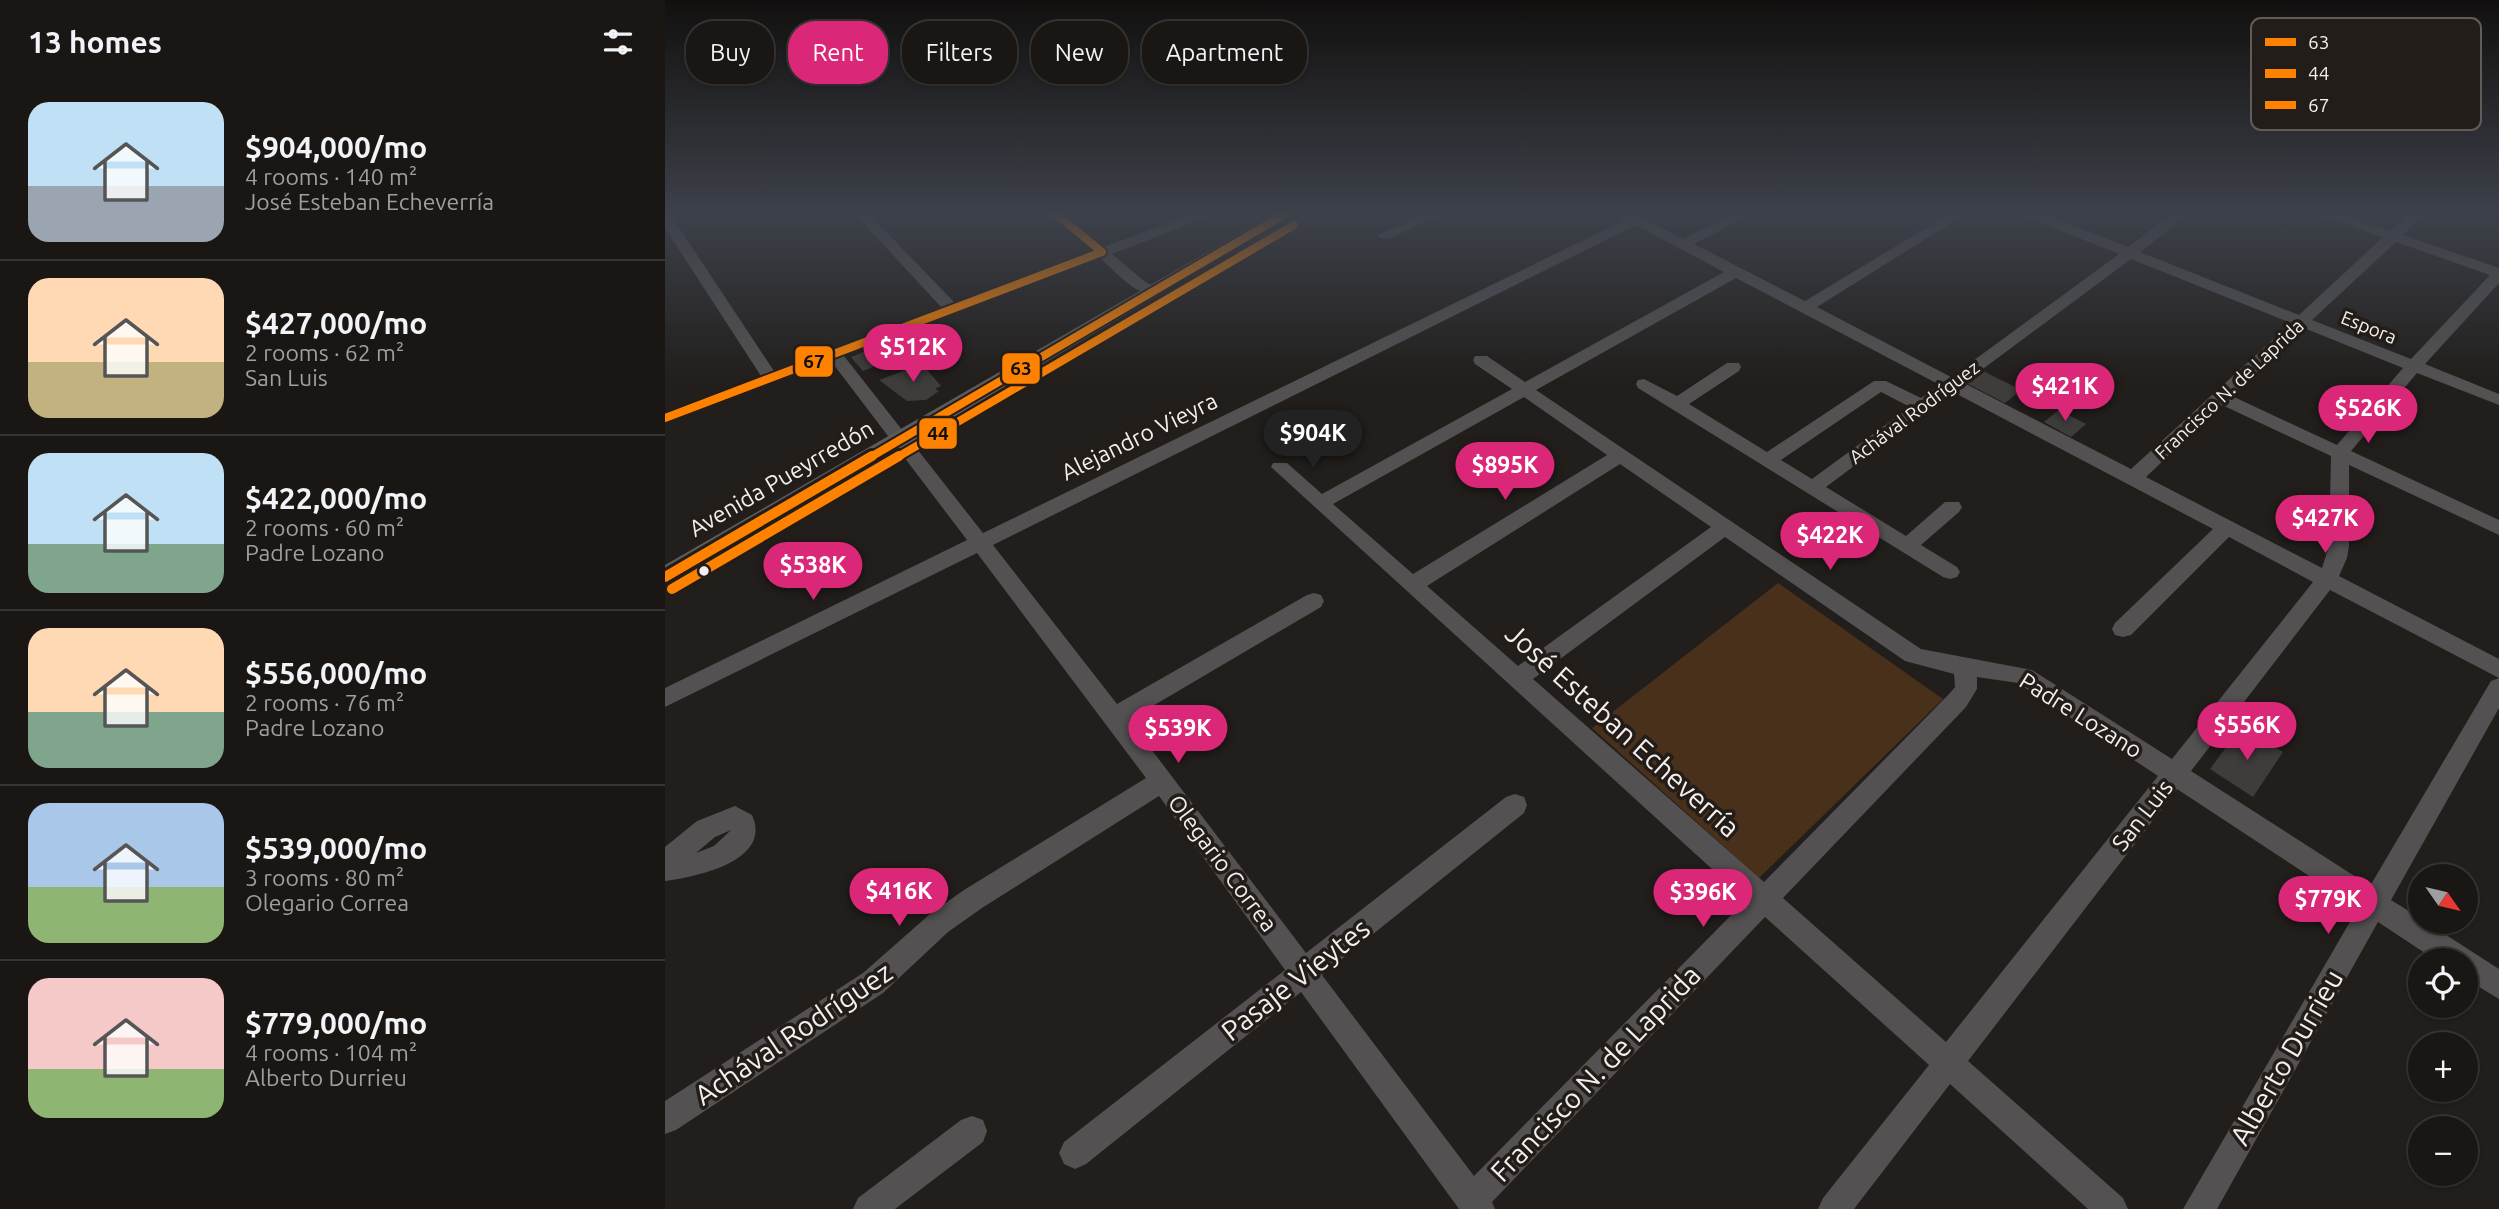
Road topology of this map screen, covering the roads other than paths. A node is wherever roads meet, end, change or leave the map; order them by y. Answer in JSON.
{"nodes":[{"id":1,"x":700,"y":269,"type":"edge"},
{"id":2,"x":915,"y":269,"type":"edge"},
{"id":3,"x":1056,"y":269,"type":"edge"},
{"id":4,"x":1123,"y":269,"type":"edge"},
{"id":5,"x":1174,"y":269,"type":"edge"},
{"id":6,"x":1181,"y":269,"type":"edge"},
{"id":7,"x":1523,"y":269,"type":"edge"},
{"id":8,"x":1734,"y":269,"type":"edge"},
{"id":9,"x":1868,"y":269,"type":"edge"},
{"id":10,"x":2107,"y":269,"type":"edge"},
{"id":11,"x":2171,"y":269,"type":"edge"},
{"id":12,"x":2357,"y":269,"type":"edge"},
{"id":13,"x":1737,"y":271,"type":"junction"},
{"id":14,"x":2499,"y":274,"type":"edge"},
{"id":15,"x":1146,"y":288,"type":"junction"},
{"id":16,"x":1806,"y":307,"type":"junction"},
{"id":17,"x":952,"y":309,"type":"junction"},
{"id":18,"x":2302,"y":321,"type":"junction"},
{"id":19,"x":834,"y":354,"type":"junction"},
{"id":20,"x":1481,"y":360,"type":"dead end"},
{"id":21,"x":2414,"y":366,"type":"junction"},
{"id":22,"x":1733,"y":367,"type":"dead end"},
{"id":23,"x":771,"y":378,"type":"junction"},
{"id":24,"x":1952,"y":383,"type":"junction"},
{"id":25,"x":1644,"y":384,"type":"dead end"},
{"id":26,"x":1524,"y":390,"type":"junction"},
{"id":27,"x":2220,"y":397,"type":"junction"},
{"id":28,"x":2499,"y":400,"type":"edge"},
{"id":29,"x":1677,"y":404,"type":"junction"},
{"id":30,"x":1921,"y":405,"type":"junction"},
{"id":31,"x":665,"y":418,"type":"edge"},
{"id":32,"x":894,"y":434,"type":"junction"},
{"id":33,"x":2340,"y":453,"type":"junction"},
{"id":34,"x":1620,"y":454,"type":"junction"},
{"id":35,"x":1769,"y":459,"type":"junction"},
{"id":36,"x":1280,"y":467,"type":"dead end"},
{"id":37,"x":2133,"y":478,"type":"junction"},
{"id":38,"x":1815,"y":486,"type":"junction"},
{"id":39,"x":1320,"y":503,"type":"junction"},
{"id":40,"x":1952,"y":507,"type":"dead end"},
{"id":41,"x":1726,"y":526,"type":"junction"},
{"id":42,"x":2227,"y":527,"type":"junction"},
{"id":43,"x":2499,"y":528,"type":"edge"},
{"id":44,"x":980,"y":544,"type":"junction"},
{"id":45,"x":1908,"y":545,"type":"junction"},
{"id":46,"x":665,"y":556,"type":"edge"},
{"id":47,"x":1950,"y":572,"type":"dead end"},
{"id":48,"x":665,"y":577,"type":"edge"},
{"id":49,"x":2327,"y":579,"type":"junction"},
{"id":50,"x":1412,"y":584,"type":"junction"},
{"id":51,"x":1314,"y":601,"type":"dead end"},
{"id":52,"x":2123,"y":629,"type":"dead end"},
{"id":53,"x":1965,"y":668,"type":"junction"},
{"id":54,"x":2499,"y":669,"type":"edge"},
{"id":55,"x":1517,"y":678,"type":"junction"},
{"id":56,"x":2499,"y":687,"type":"edge"},
{"id":57,"x":665,"y":698,"type":"edge"},
{"id":58,"x":1114,"y":717,"type":"junction"},
{"id":59,"x":2174,"y":774,"type":"junction"},
{"id":60,"x":1162,"y":781,"type":"junction"},
{"id":61,"x":1515,"y":804,"type":"dead end"},
{"id":62,"x":1765,"y":899,"type":"junction"},
{"id":63,"x":2374,"y":904,"type":"junction"},
{"id":64,"x":2442,"y":948,"type":"edge"},
{"id":65,"x":2478,"y":971,"type":"edge"},
{"id":66,"x":1304,"y":972,"type":"junction"},
{"id":67,"x":2499,"y":985,"type":"edge"},
{"id":68,"x":1948,"y":1063,"type":"junction"},
{"id":69,"x":665,"y":1119,"type":"edge"},
{"id":70,"x":972,"y":1131,"type":"dead end"},
{"id":71,"x":1075,"y":1153,"type":"dead end"},
{"id":72,"x":1475,"y":1205,"type":"edge"},
{"id":73,"x":869,"y":1209,"type":"edge"},
{"id":74,"x":1834,"y":1209,"type":"edge"},
{"id":75,"x":2112,"y":1209,"type":"edge"},
{"id":76,"x":2199,"y":1209,"type":"edge"}],
"edges":[{"from":1,"to":23,"type":"street"},
{"from":2,"to":17,"type":"street"},
{"from":3,"to":17,"type":"street"},
{"from":4,"to":15,"type":"street"},
{"from":5,"to":15,"type":"main road","name":"Avenida Pueyrredón"},
{"from":6,"to":15,"type":"main road","name":"Avenida Pueyrredón"},
{"from":7,"to":44,"type":"street","name":"Alejandro Vieyra"},
{"from":8,"to":13,"type":"street"},
{"from":9,"to":16,"type":"street"},
{"from":10,"to":24,"type":"street","name":"Achával Rodríguez"},
{"from":11,"to":18,"type":"street","name":"Espora"},
{"from":12,"to":18,"type":"street","name":"Francisco N. de Laprida"},
{"from":13,"to":16,"type":"street"},
{"from":13,"to":26,"type":"street"},
{"from":14,"to":21,"type":"street"},
{"from":15,"to":32,"type":"main road","name":"Avenida Pueyrredón"},
{"from":16,"to":24,"type":"street"},
{"from":17,"to":19,"type":"street"},
{"from":18,"to":21,"type":"street","name":"Espora"},
{"from":18,"to":27,"type":"street","name":"Francisco N. de Laprida"},
{"from":19,"to":23,"type":"street"},
{"from":19,"to":32,"type":"street","name":"Olegario Correa"},
{"from":20,"to":26,"type":"street","name":"Padre Lozano"},
{"from":21,"to":28,"type":"street","name":"Espora"},
{"from":21,"to":33,"type":"street"},
{"from":22,"to":29,"type":"street"},
{"from":23,"to":31,"type":"street"},
{"from":24,"to":30,"type":"street","name":"Achával Rodríguez"},
{"from":24,"to":37,"type":"street"},
{"from":25,"to":29,"type":"street"},
{"from":26,"to":34,"type":"street","name":"Padre Lozano"},
{"from":26,"to":39,"type":"street"},
{"from":27,"to":33,"type":"street"},
{"from":27,"to":37,"type":"street","name":"Francisco N. de Laprida"},
{"from":29,"to":35,"type":"street"},
{"from":30,"to":35,"type":"street"},
{"from":30,"to":38,"type":"street","name":"Achával Rodríguez"},
{"from":32,"to":44,"type":"street","name":"Olegario Correa"},
{"from":32,"to":46,"type":"main road","name":"Avenida Pueyrredón"},
{"from":32,"to":48,"type":"main road","name":"Avenida Pueyrredón"},
{"from":33,"to":43,"type":"street"},
{"from":33,"to":49,"type":"street","name":"San Luis"},
{"from":34,"to":41,"type":"street","name":"Padre Lozano"},
{"from":34,"to":50,"type":"street"},
{"from":35,"to":38,"type":"street"},
{"from":36,"to":39,"type":"street","name":"José Esteban Echeverría"},
{"from":37,"to":42,"type":"street"},
{"from":38,"to":45,"type":"street"},
{"from":39,"to":50,"type":"street","name":"José Esteban Echeverría"},
{"from":40,"to":45,"type":"street"},
{"from":41,"to":53,"type":"street","name":"Padre Lozano"},
{"from":41,"to":55,"type":"street"},
{"from":42,"to":49,"type":"street"},
{"from":42,"to":52,"type":"street"},
{"from":44,"to":57,"type":"street","name":"Alejandro Vieyra"},
{"from":44,"to":58,"type":"street","name":"Olegario Correa"},
{"from":45,"to":47,"type":"street"},
{"from":49,"to":54,"type":"street"},
{"from":49,"to":59,"type":"street","name":"San Luis"},
{"from":50,"to":55,"type":"street","name":"José Esteban Echeverría"},
{"from":51,"to":58,"type":"street"},
{"from":53,"to":59,"type":"street","name":"Padre Lozano"},
{"from":53,"to":62,"type":"street","name":"Francisco N. de Laprida"},
{"from":55,"to":62,"type":"street","name":"José Esteban Echeverría"},
{"from":56,"to":63,"type":"street","name":"Alberto Durrieu"},
{"from":58,"to":60,"type":"street","name":"Olegario Correa"},
{"from":59,"to":63,"type":"street","name":"Padre Lozano"},
{"from":59,"to":68,"type":"street","name":"San Luis"},
{"from":60,"to":66,"type":"street","name":"Olegario Correa"},
{"from":60,"to":69,"type":"street","name":"Achával Rodríguez"},
{"from":61,"to":66,"type":"street","name":"Pasaje Vieytes"},
{"from":62,"to":68,"type":"street","name":"José Esteban Echeverría"},
{"from":62,"to":72,"type":"street","name":"Francisco N. de Laprida"},
{"from":63,"to":64,"type":"street","name":"Padre Lozano"},
{"from":63,"to":76,"type":"street","name":"Alberto Durrieu"},
{"from":65,"to":67,"type":"street","name":"Padre Lozano"},
{"from":66,"to":71,"type":"street","name":"Pasaje Vieytes"},
{"from":66,"to":72,"type":"street","name":"Olegario Correa"},
{"from":68,"to":74,"type":"street","name":"San Luis"},
{"from":68,"to":75,"type":"street","name":"José Esteban Echeverría"},
{"from":70,"to":73,"type":"street"}]}
